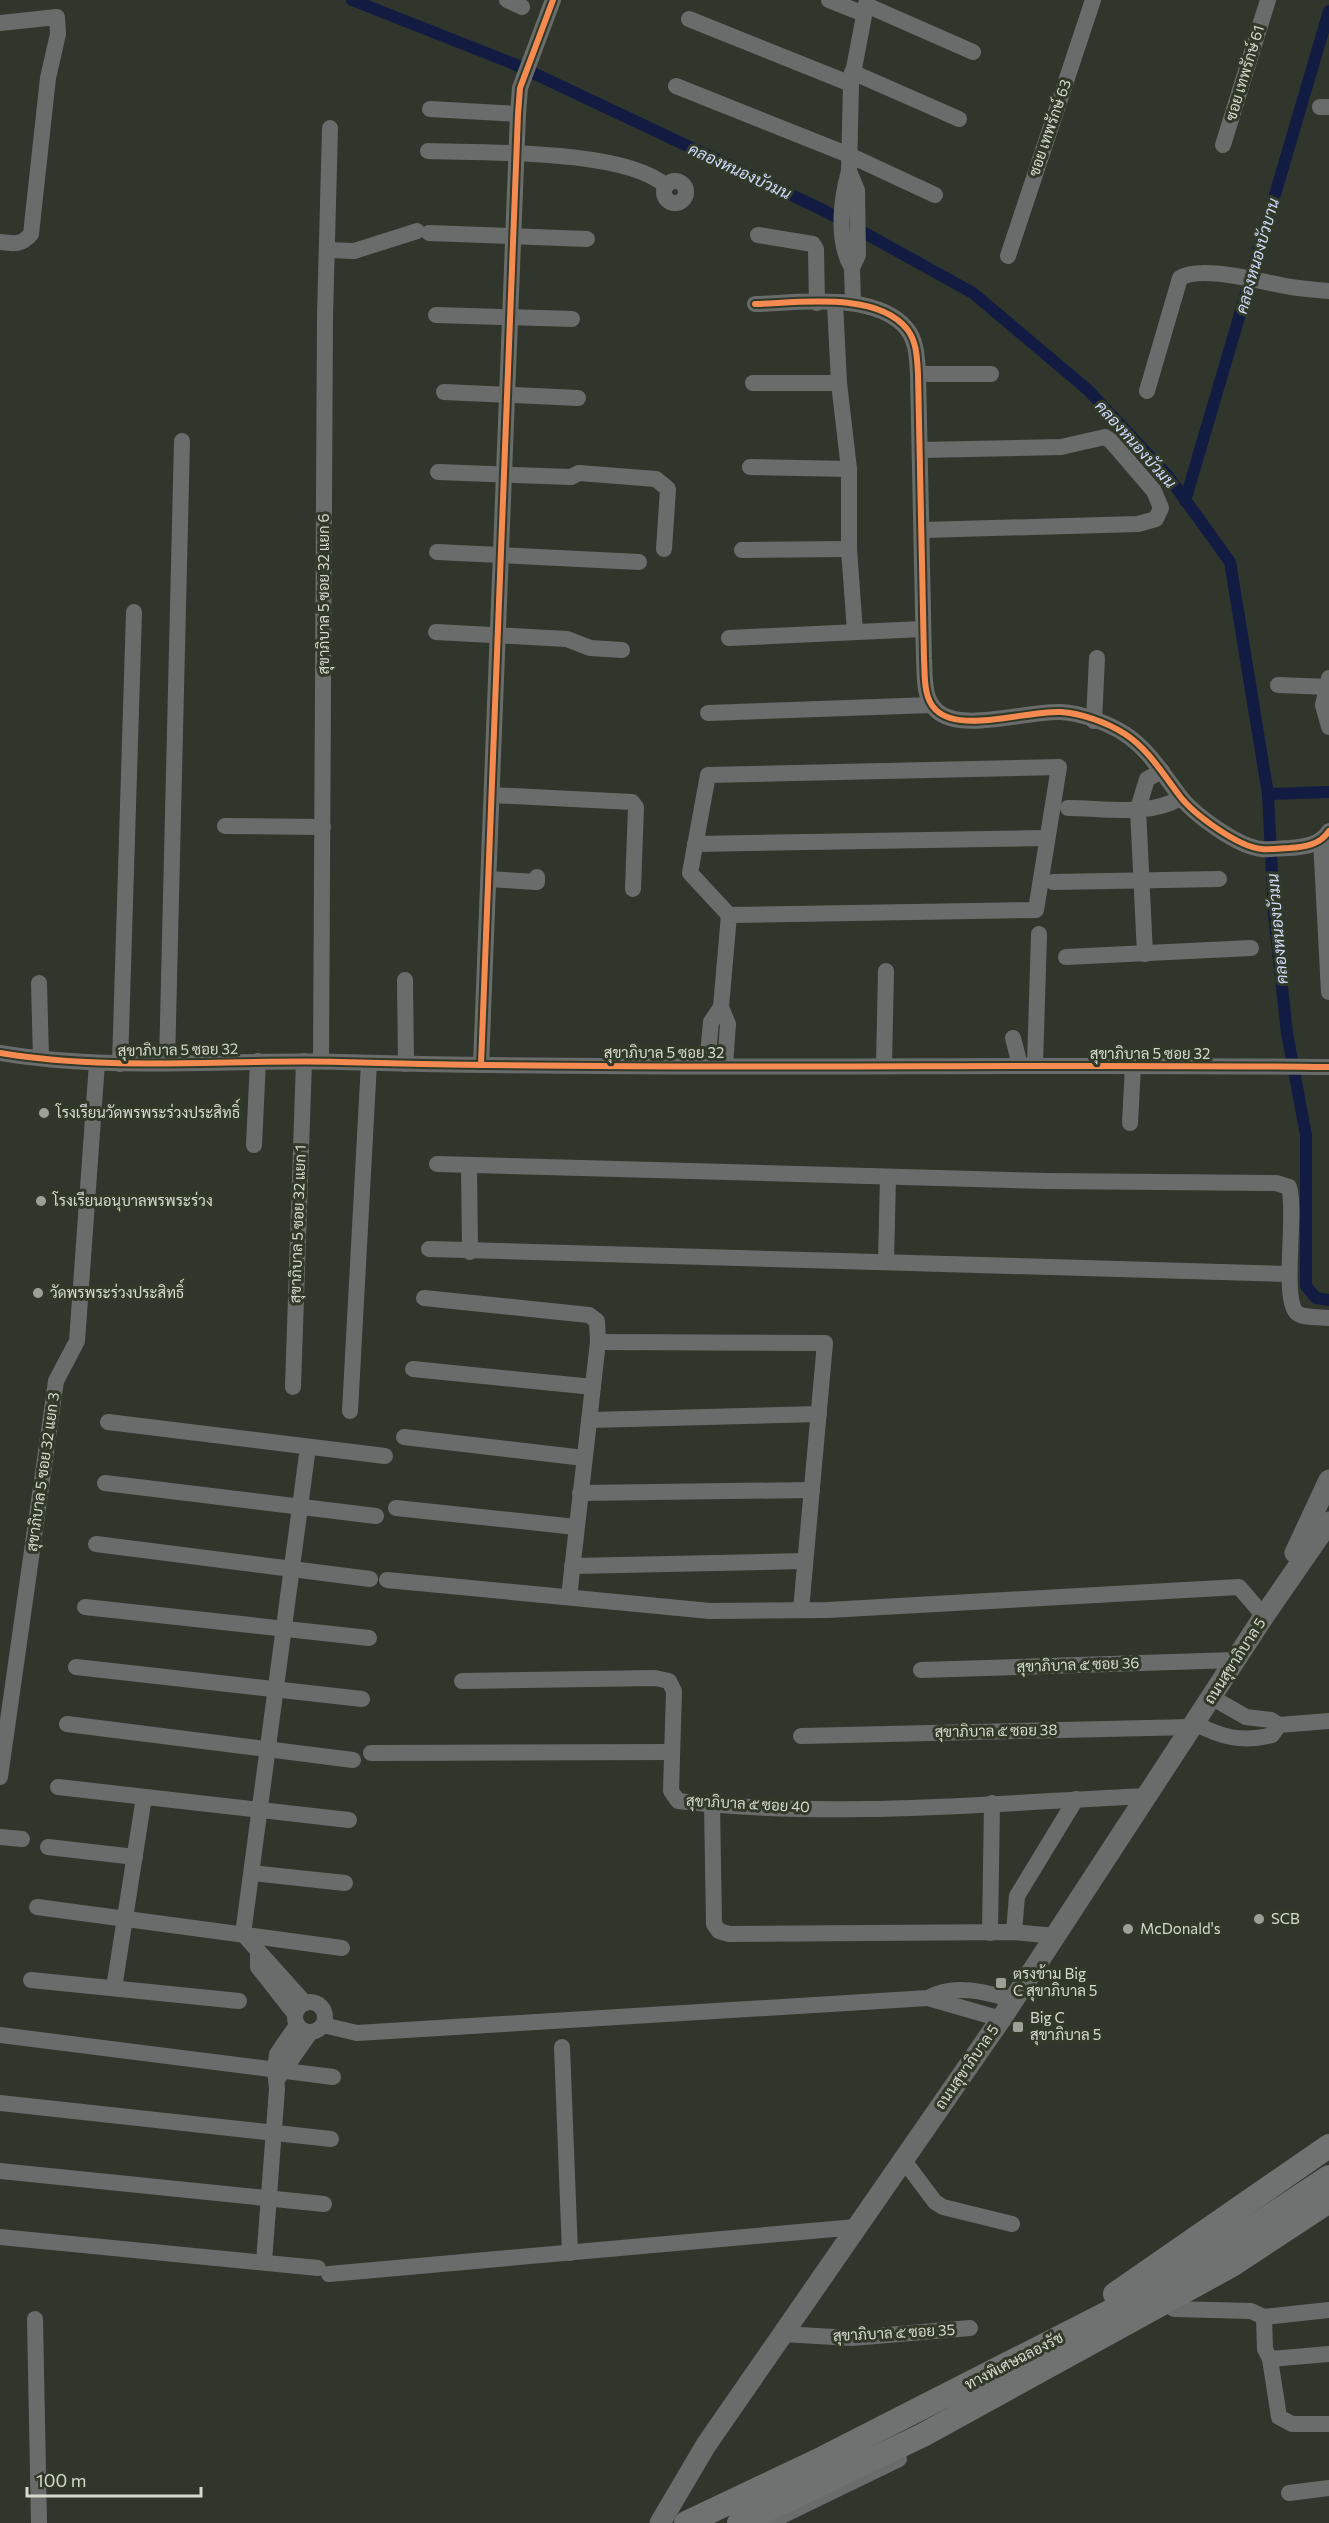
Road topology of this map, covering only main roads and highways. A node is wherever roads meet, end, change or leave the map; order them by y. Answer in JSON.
{"nodes":[{"id":1,"x":1329,"y":1480,"type":"edge"},
{"id":2,"x":1329,"y":1522,"type":"edge"},
{"id":3,"x":1329,"y":1540,"type":"edge"},
{"id":4,"x":1267,"y":1612,"type":"junction"},
{"id":5,"x":1329,"y":2146,"type":"edge"},
{"id":6,"x":1329,"y":2177,"type":"edge"},
{"id":7,"x":1329,"y":2201,"type":"edge"},
{"id":8,"x":962,"y":2387,"type":"junction"},
{"id":9,"x":660,"y":2523,"type":"edge"},
{"id":10,"x":686,"y":2523,"type":"edge"},
{"id":11,"x":739,"y":2523,"type":"edge"}],
"edges":[{"from":1,"to":4,"type":"main road","name":"ถนนสุขาภิบาล 5"},
{"from":2,"to":4,"type":"main road","name":"ถนนสุขาภิบาล 5"},
{"from":3,"to":4,"type":"main road","name":"ถนนสุขาภิบาล 5"},
{"from":4,"to":9,"type":"main road","name":"ถนนสุขาภิบาล 5"},
{"from":5,"to":8,"type":"highway"},
{"from":6,"to":8,"type":"highway","name":"ทางพิเศษฉลองรัช"},
{"from":7,"to":11,"type":"highway","name":"ทางพิเศษฉลองรัช"},
{"from":8,"to":10,"type":"highway","name":"ทางพิเศษฉลองรัช"}]}
